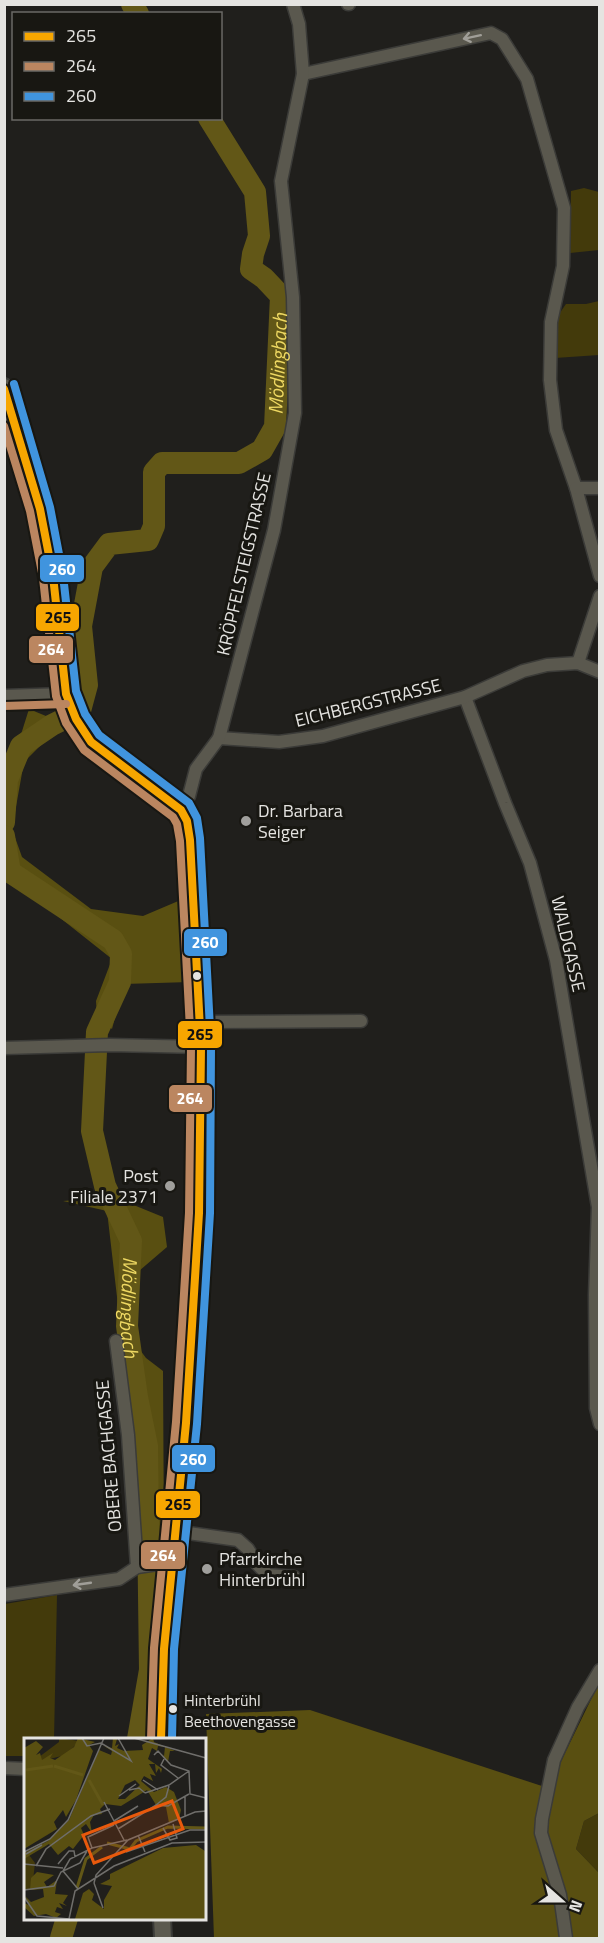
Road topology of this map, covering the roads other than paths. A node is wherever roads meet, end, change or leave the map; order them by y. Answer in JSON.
{"nodes":[{"id":1,"x":293,"y":4,"type":"edge"},
{"id":2,"x":303,"y":74,"type":"junction"},
{"id":3,"x":4,"y":387,"type":"edge"},
{"id":4,"x":576,"y":488,"type":"junction"},
{"id":5,"x":600,"y":488,"type":"edge"},
{"id":6,"x":600,"y":576,"type":"edge"},
{"id":7,"x":600,"y":596,"type":"edge"},
{"id":8,"x":578,"y":663,"type":"junction"},
{"id":9,"x":600,"y":672,"type":"edge"},
{"id":10,"x":4,"y":696,"type":"edge"},
{"id":11,"x":465,"y":697,"type":"junction"},
{"id":12,"x":71,"y":707,"type":"junction"},
{"id":13,"x":219,"y":738,"type":"junction"},
{"id":14,"x":181,"y":810,"type":"junction"},
{"id":15,"x":361,"y":1021,"type":"dead end"},
{"id":16,"x":200,"y":1022,"type":"junction"},
{"id":17,"x":201,"y":1047,"type":"junction"},
{"id":18,"x":4,"y":1048,"type":"edge"},
{"id":19,"x":116,"y":1341,"type":"dead end"},
{"id":20,"x":600,"y":1424,"type":"edge"},
{"id":21,"x":174,"y":1531,"type":"junction"},
{"id":22,"x":166,"y":1563,"type":"junction"},
{"id":23,"x":140,"y":1567,"type":"junction"},
{"id":24,"x":294,"y":1577,"type":"dead end"},
{"id":25,"x":4,"y":1595,"type":"edge"},
{"id":26,"x":600,"y":1670,"type":"edge"},
{"id":27,"x":161,"y":1738,"type":"edge"},
{"id":28,"x":4,"y":1768,"type":"edge"},
{"id":29,"x":24,"y":1769,"type":"edge"},
{"id":30,"x":162,"y":1919,"type":"edge"},
{"id":31,"x":164,"y":1938,"type":"edge"},
{"id":32,"x":566,"y":1938,"type":"edge"}],
"edges":[{"from":1,"to":2,"type":"street","name":"KRÖPFELSTEIGSTRASSE"},
{"from":4,"to":2,"type":"street","one_way":true},
{"from":2,"to":13,"type":"street","name":"KRÖPFELSTEIGSTRASSE"},
{"from":3,"to":12,"type":"main road"},
{"from":4,"to":5,"type":"street"},
{"from":4,"to":6,"type":"street"},
{"from":7,"to":8,"type":"street"},
{"from":8,"to":9,"type":"street","name":"EICHBERGSTRASSE"},
{"from":8,"to":11,"type":"street","name":"EICHBERGSTRASSE"},
{"from":10,"to":12,"type":"street"},
{"from":11,"to":13,"type":"street","name":"EICHBERGSTRASSE"},
{"from":11,"to":20,"type":"street","name":"WALDGASSE"},
{"from":12,"to":14,"type":"main road"},
{"from":13,"to":14,"type":"street"},
{"from":14,"to":16,"type":"main road"},
{"from":15,"to":16,"type":"street"},
{"from":16,"to":17,"type":"main road"},
{"from":17,"to":18,"type":"street"},
{"from":17,"to":21,"type":"main road"},
{"from":19,"to":23,"type":"street","name":"OBERE BACHGASSE"},
{"from":21,"to":22,"type":"main road"},
{"from":21,"to":24,"type":"street"},
{"from":22,"to":23,"type":"street"},
{"from":22,"to":27,"type":"main road"},
{"from":23,"to":25,"type":"street","one_way":true},
{"from":26,"to":32,"type":"street"},
{"from":28,"to":29,"type":"street"},
{"from":30,"to":31,"type":"main road"}]}
